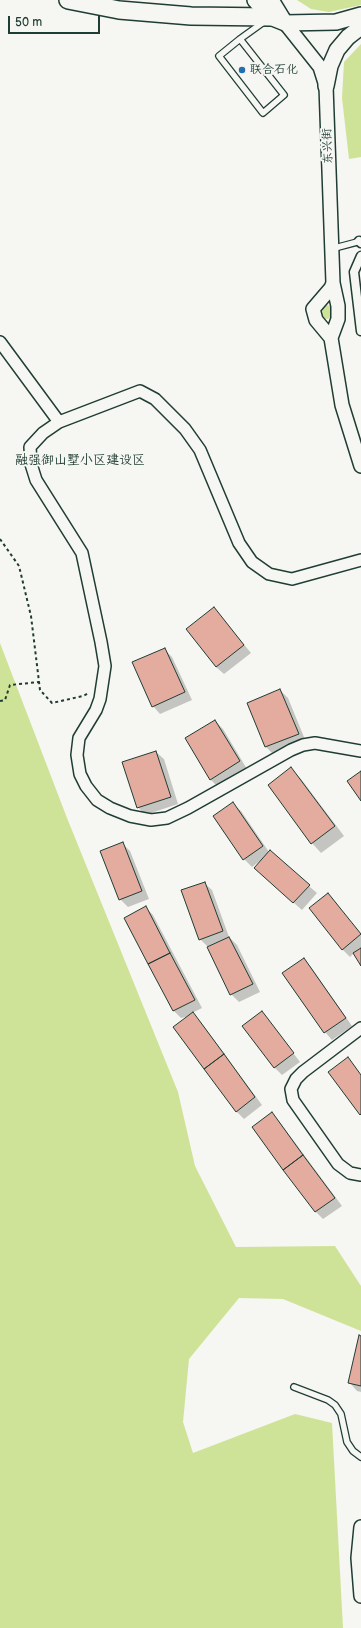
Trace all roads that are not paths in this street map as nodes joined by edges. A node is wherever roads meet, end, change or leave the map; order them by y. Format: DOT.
graph roads {
  1 [pos="68,0"];
  2 [pos="254,0"];
  3 [pos="271,0"];
  4 [pos="361,16"];
  5 [pos="277,20"];
  6 [pos="361,27"];
  7 [pos="240,39"];
  8 [pos="326,86"];
  9 [pos="360,242"];
  10 [pos="331,249"];
  11 [pos="361,256"];
  12 [pos="333,282"];
  13 [pos="361,331"];
  14 [pos="331,338"];
  15 [pos="0,342"];
  16 [pos="59,422"];
  17 [pos="358,443"];
  18 [pos="361,466"];
  19 [pos="361,560"];
  20 [pos="361,751"];
  21 [pos="361,1028"];
  22 [pos="361,1175"];
  23 [pos="294,1387"];
  24 [pos="361,1457"];
  25 [pos="361,1527"];
  26 [pos="361,1596"];
  1 -- 5 [label="main road"];
  2 -- 5 [label="main road, 东兴街"];
  3 -- 5 [label="main road, 东兴街"];
  4 -- 5 [label="main road"];
  5 -- 7 [label="lane"];
  5 -- 8 [label="street, 东兴街"];
  6 -- 8 [label="main road"];
  7 -- 7 [label="lane"];
  8 -- 10 [label="street, 东兴街"];
  9 -- 10 [label="lane"];
  10 -- 12 [label="street, 东兴街"];
  11 -- 13 [label="street"];
  12 -- 14 [label="street, 东兴街"];
  12 -- 14 [label="street"];
  14 -- 17 [label="street"];
  15 -- 16 [label="street"];
  16 -- 19 [label="street"];
  16 -- 20 [label="street"];
  17 -- 18 [label="street"];
  21 -- 22 [label="street"];
  23 -- 24 [label="lane"];
  25 -- 26 [label="street"];
}
